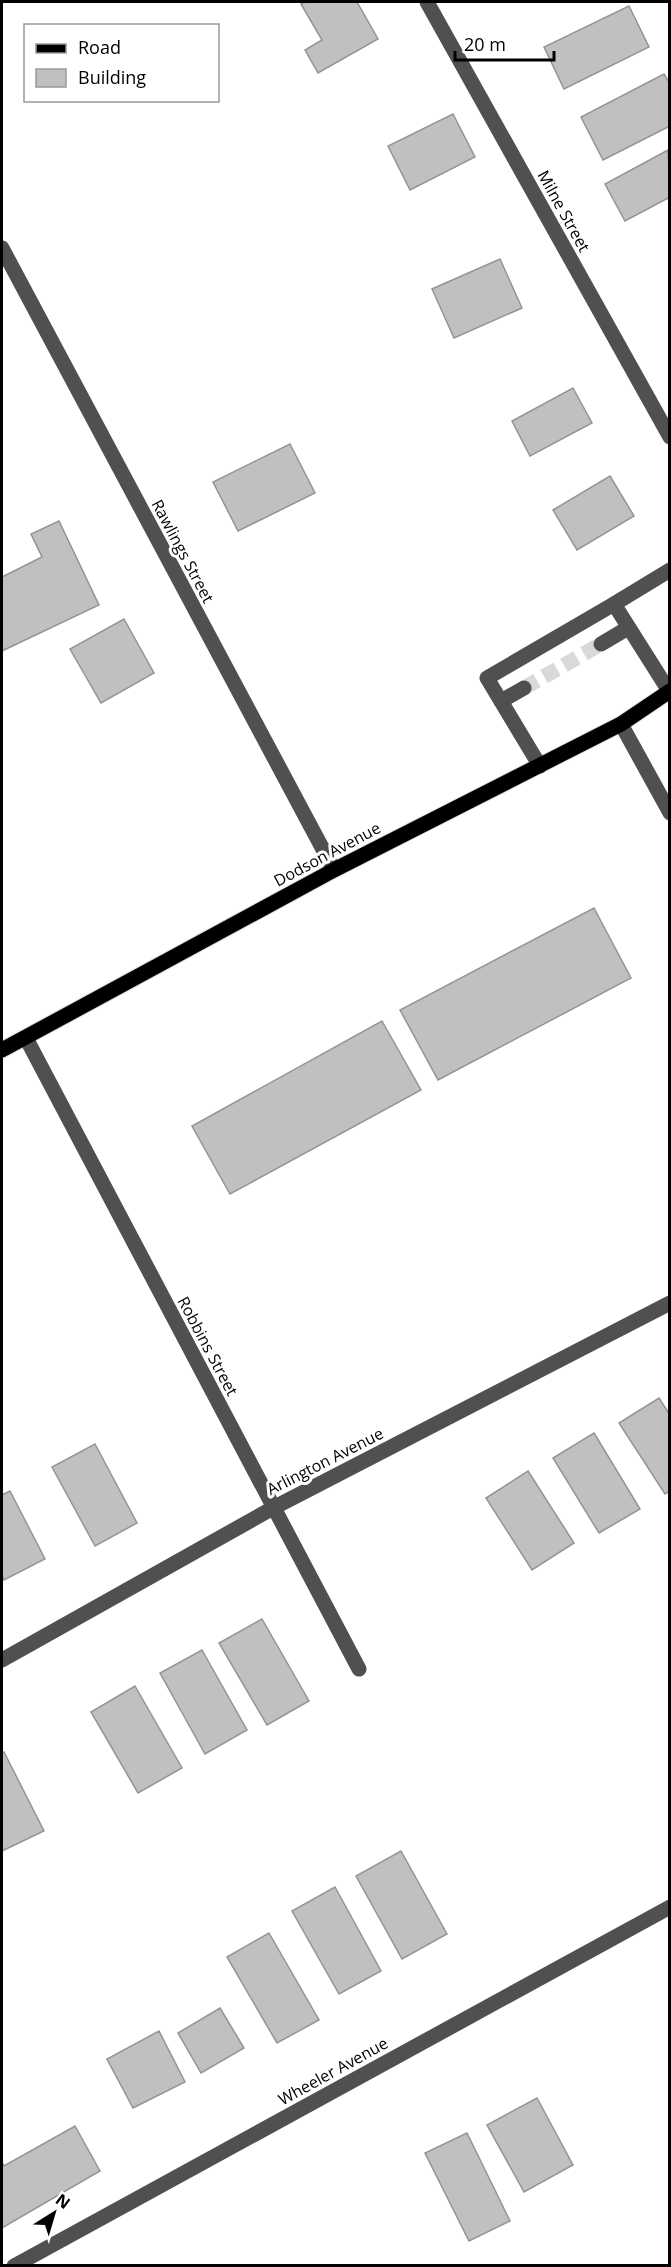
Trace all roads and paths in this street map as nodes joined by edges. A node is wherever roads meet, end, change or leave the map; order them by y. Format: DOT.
graph roads {
  1 [pos="427,2"];
  2 [pos="2,248"];
  3 [pos="669,437"];
  4 [pos="669,570"];
  5 [pos="614,604"];
  6 [pos="628,628"];
  7 [pos="601,644"];
  8 [pos="524,688"];
  9 [pos="669,691"];
  10 [pos="501,701"];
  11 [pos="621,724"];
  12 [pos="540,765"];
  13 [pos="669,813"];
  14 [pos="333,870"];
  15 [pos="26,1038"];
  16 [pos="2,1050"];
  17 [pos="669,1303"];
  18 [pos="273,1508"];
  19 [pos="2,1660"];
  20 [pos="359,1669"];
  21 [pos="669,1907"];
  22 [pos="14,2265"];
  1 -- 3 [label="street, Milne Street"];
  2 -- 14 [label="street, Rawlings Street"];
  4 -- 5 [label="street"];
  5 -- 6 [label="street"];
  5 -- 10 [label="street"];
  6 -- 7 [label="street"];
  6 -- 9 [label="street"];
  8 -- 10 [label="street"];
  9 -- 11 [label="main road, Dodson Avenue"];
  10 -- 12 [label="street"];
  11 -- 12 [label="main road, Dodson Avenue"];
  11 -- 13 [label="street"];
  12 -- 14 [label="main road, Dodson Avenue"];
  14 -- 15 [label="main road, Dodson Avenue"];
  15 -- 16 [label="main road, Dodson Avenue"];
  15 -- 18 [label="street, Robbins Street"];
  17 -- 18 [label="street, Arlington Avenue"];
  18 -- 19 [label="street, Arlington Avenue"];
  18 -- 20 [label="street, Robbins Street"];
  21 -- 22 [label="street, Wheeler Avenue"];
}
